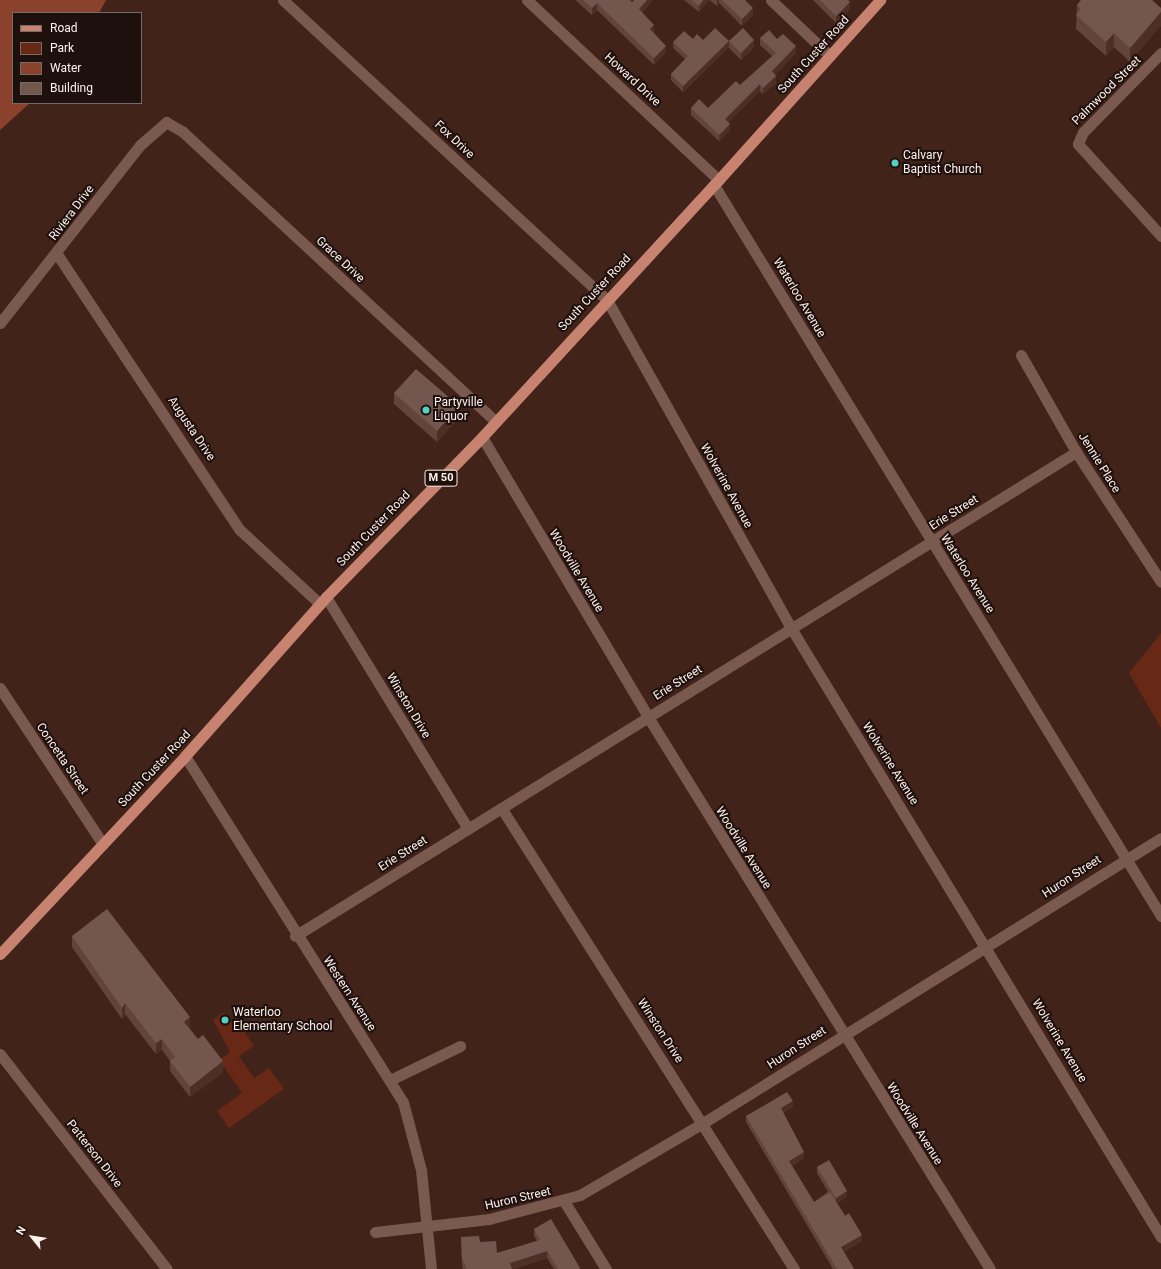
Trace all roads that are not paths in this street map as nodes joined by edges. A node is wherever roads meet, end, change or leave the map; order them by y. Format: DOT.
graph roads {
  1 [pos="283,0"];
  2 [pos="527,0"];
  3 [pos="771,0"];
  4 [pos="880,0"];
  5 [pos="1161,53"];
  6 [pos="830,56"];
  7 [pos="166,122"];
  8 [pos="716,183"];
  9 [pos="1161,236"];
  10 [pos="57,254"];
  11 [pos="607,300"];
  12 [pos="0,323"];
  13 [pos="1021,354"];
  14 [pos="495,421"];
  15 [pos="482,437"];
  16 [pos="1076,452"];
  17 [pos="932,542"];
  18 [pos="1161,582"];
  19 [pos="323,600"];
  20 [pos="791,628"];
  21 [pos="0,688"];
  22 [pos="648,717"];
  23 [pos="185,756"];
  24 [pos="502,809"];
  25 [pos="468,829"];
  26 [pos="1161,838"];
  27 [pos="103,844"];
  28 [pos="1126,857"];
  29 [pos="1161,916"];
  30 [pos="296,936"];
  31 [pos="987,947"];
  32 [pos="0,954"];
  33 [pos="842,1034"];
  34 [pos="460,1046"];
  35 [pos="0,1054"];
  36 [pos="390,1080"];
  37 [pos="704,1123"];
  38 [pos="564,1201"];
  39 [pos="425,1224"];
  40 [pos="375,1232"];
  41 [pos="1161,1237"];
  42 [pos="167,1269"];
  43 [pos="431,1269"];
  44 [pos="606,1269"];
  45 [pos="794,1269"];
  46 [pos="990,1269"];
  1 -- 11 [label="street, Fox Drive"];
  2 -- 8 [label="street, Howard Drive"];
  3 -- 6 [label="street"];
  4 -- 6 [label="main road, South Custer Road / M 50"];
  5 -- 9 [label="street, Palmwood Street"];
  6 -- 8 [label="main road, South Custer Road / M 50"];
  7 -- 10 [label="street, Riviera Drive"];
  7 -- 14 [label="street, Grace Drive"];
  8 -- 11 [label="main road, South Custer Road / M 50"];
  8 -- 17 [label="street, Waterloo Avenue"];
  10 -- 12 [label="street, Riviera Drive"];
  10 -- 19 [label="street, Augusta Drive"];
  11 -- 14 [label="main road, South Custer Road / M 50"];
  11 -- 20 [label="street, Wolverine Avenue"];
  13 -- 16 [label="street, Jennie Place"];
  14 -- 15 [label="main road, South Custer Road / M 50"];
  15 -- 19 [label="main road, South Custer Road / M 50"];
  15 -- 22 [label="street, Woodville Avenue"];
  16 -- 17 [label="street, Erie Street"];
  16 -- 18 [label="street, Jennie Place"];
  17 -- 20 [label="street, Erie Street"];
  17 -- 28 [label="street, Waterloo Avenue"];
  19 -- 23 [label="main road, South Custer Road / M 50"];
  19 -- 25 [label="street, Winston Drive"];
  20 -- 22 [label="street, Erie Street"];
  20 -- 31 [label="street, Wolverine Avenue"];
  21 -- 27 [label="street, Concetta Street"];
  22 -- 24 [label="street, Erie Street"];
  22 -- 33 [label="street, Woodville Avenue"];
  23 -- 27 [label="main road, South Custer Road / M 50"];
  23 -- 30 [label="street, Western Avenue"];
  24 -- 25 [label="street, Erie Street"];
  24 -- 37 [label="street, Winston Drive"];
  25 -- 30 [label="street, Erie Street"];
  26 -- 28 [label="street, Huron Street"];
  27 -- 32 [label="main road, South Custer Road / M 50"];
  28 -- 29 [label="street, Waterloo Avenue"];
  28 -- 31 [label="street, Huron Street"];
  30 -- 36 [label="street, Western Avenue"];
  31 -- 33 [label="street, Huron Street"];
  31 -- 41 [label="street, Wolverine Avenue"];
  33 -- 37 [label="street, Huron Street"];
  33 -- 46 [label="street, Woodville Avenue"];
  34 -- 36 [label="street"];
  35 -- 42 [label="street, Patterson Drive"];
  36 -- 39 [label="street, Western Avenue"];
  37 -- 38 [label="street, Huron Street"];
  37 -- 45 [label="street, Winston Drive"];
  38 -- 39 [label="street, Huron Street"];
  38 -- 44 [label="street"];
  39 -- 40 [label="street, Huron Street"];
  39 -- 43 [label="street, Western Avenue"];
}
